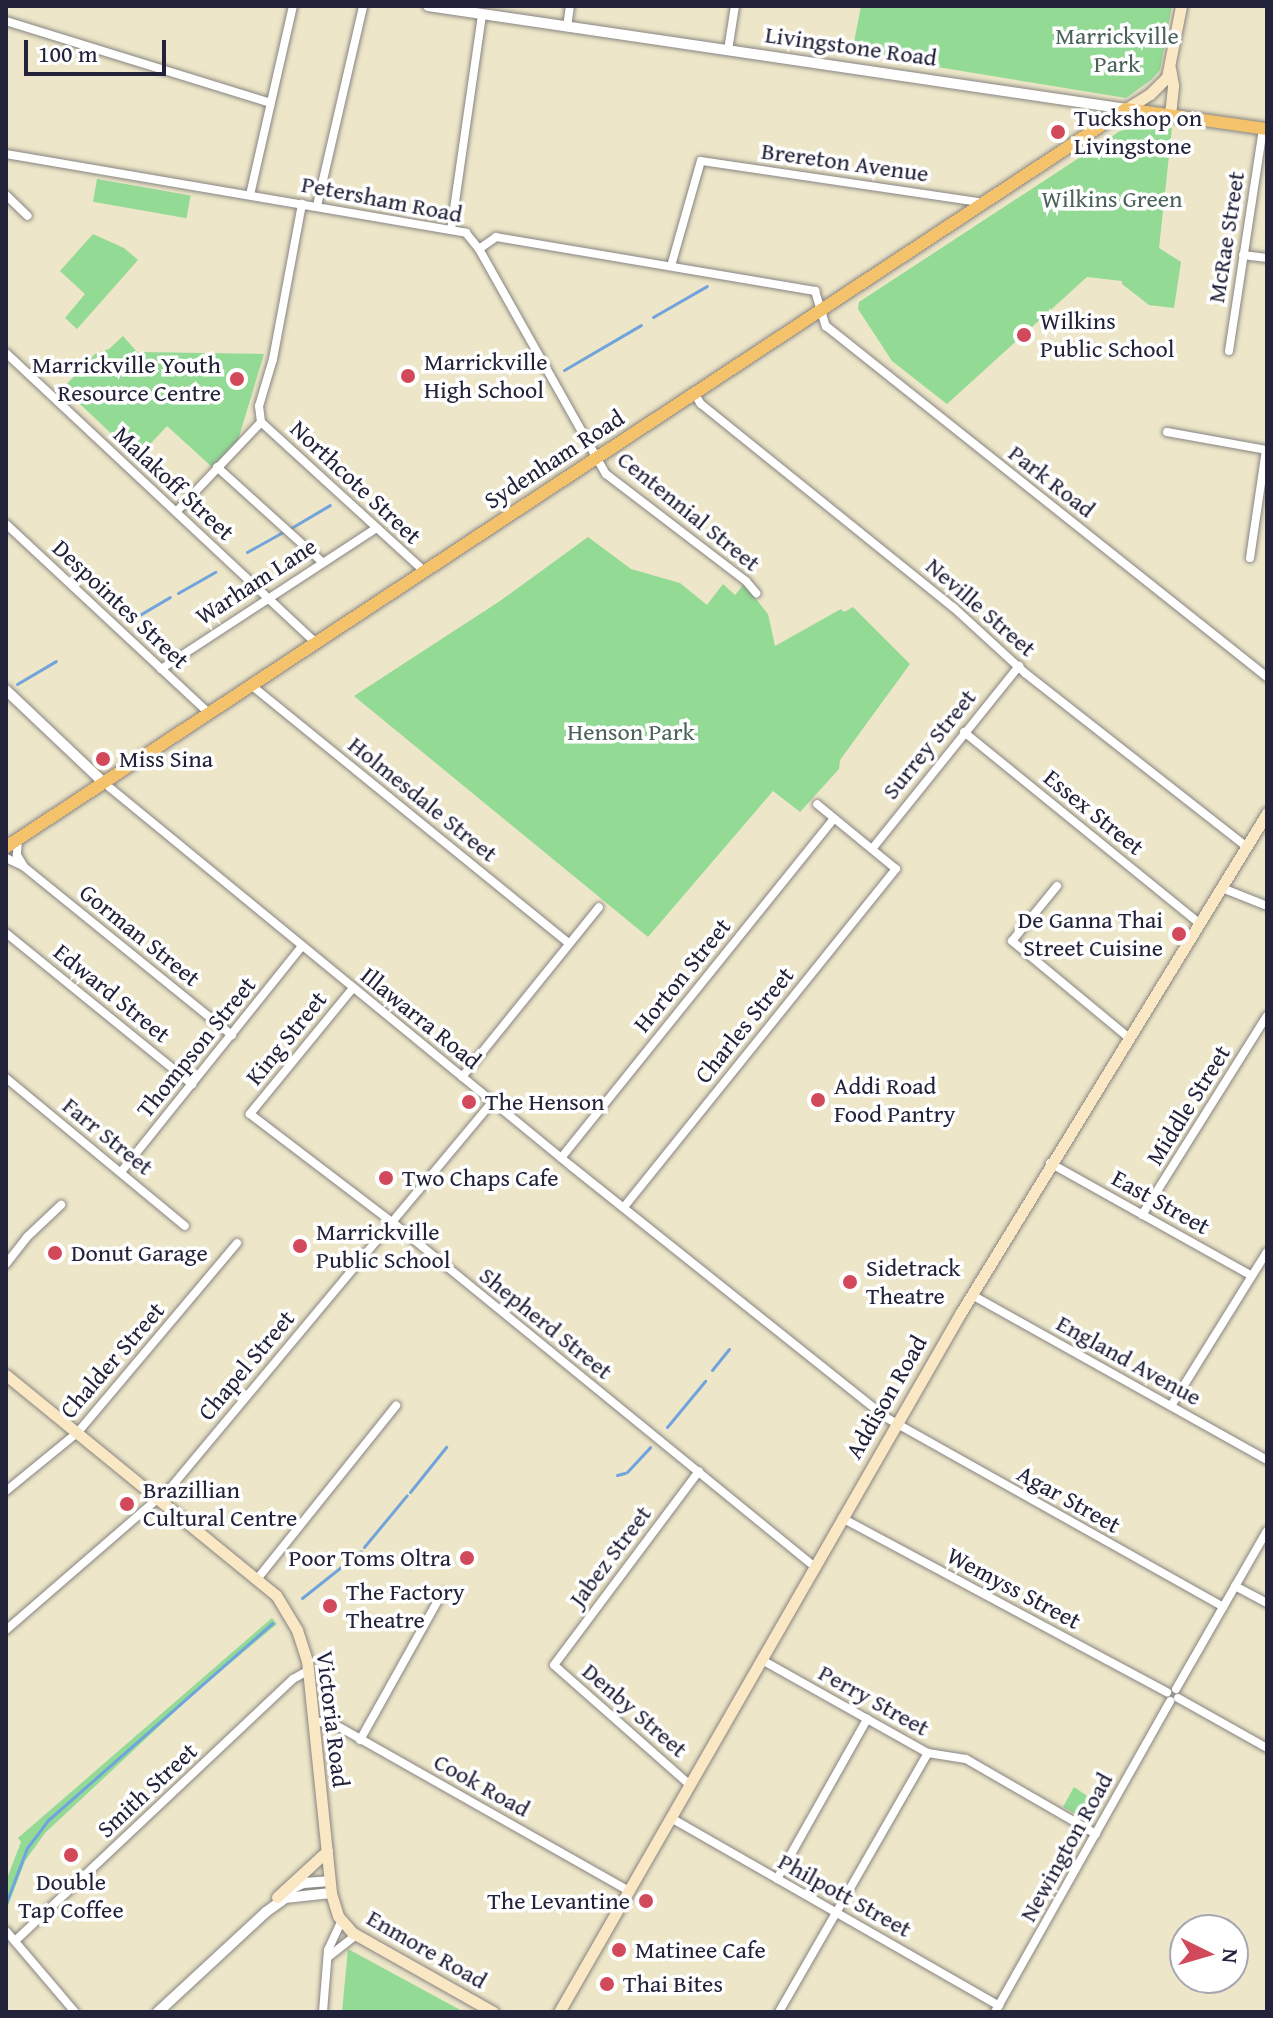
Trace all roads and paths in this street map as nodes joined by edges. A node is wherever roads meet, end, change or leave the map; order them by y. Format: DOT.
graph roads {
  1 [pos="293,6"];
  2 [pos="363,6"];
  3 [pos="428,6"];
  4 [pos="570,6"];
  5 [pos="735,6"];
  6 [pos="1181,6"];
  7 [pos="482,16"];
  8 [pos="6,21"];
  9 [pos="567,27"];
  10 [pos="728,50"];
  11 [pos="1170,67"];
  12 [pos="271,103"];
  13 [pos="1126,109"];
  14 [pos="1170,115"];
  15 [pos="1265,129"];
  16 [pos="6,154"];
  17 [pos="6,195"];
  18 [pos="250,195"];
  19 [pos="984,203"];
  20 [pos="302,204"];
  21 [pos="317,206"];
  22 [pos="28,216"];
  23 [pos="451,230"];
  24 [pos="479,249"];
  25 [pos="1243,255"];
  26 [pos="1267,258"];
  27 [pos="671,266"];
  28 [pos="820,310"];
  29 [pos="1229,351"];
  30 [pos="6,353"];
  31 [pos="694,393"];
  32 [pos="261,422"];
  33 [pos="1167,432"];
  34 [pos="1267,450"];
  35 [pos="597,458"];
  36 [pos="217,467"];
  37 [pos="176,512"];
  38 [pos="6,524"];
  39 [pos="375,529"];
  40 [pos="1250,558"];
  41 [pos="321,561"];
  42 [pos="424,571"];
  43 [pos="756,593"];
  44 [pos="268,598"];
  45 [pos="315,642"];
  46 [pos="1019,666"];
  47 [pos="161,669"];
  48 [pos="1267,677"];
  49 [pos="251,685"];
  50 [pos="6,690"];
  51 [pos="209,713"];
  52 [pos="964,732"];
  53 [pos="103,782"];
  54 [pos="817,804"];
  55 [pos="1267,813"];
  56 [pos="834,819"];
  57 [pos="10,842"];
  58 [pos="1246,846"];
  59 [pos="872,849"];
  60 [pos="6,858"];
  61 [pos="23,866"];
  62 [pos="1057,886"];
  63 [pos="1222,888"];
  64 [pos="1267,906"];
  65 [pos="599,907"];
  66 [pos="1199,923"];
  67 [pos="6,933"];
  68 [pos="569,943"];
  69 [pos="301,947"];
  70 [pos="353,988"];
  71 [pos="1267,1016"];
  72 [pos="232,1035"];
  73 [pos="1128,1037"];
  74 [pos="462,1077"];
  75 [pos="6,1078"];
  76 [pos="192,1084"];
  77 [pos="493,1101"];
  78 [pos="250,1114"];
  79 [pos="561,1158"];
  80 [pos="1050,1163"];
  81 [pos="121,1172"];
  82 [pos="61,1205"];
  83 [pos="624,1207"];
  84 [pos="1142,1215"];
  85 [pos="392,1223"];
  86 [pos="185,1226"];
  87 [pos="237,1243"];
  88 [pos="1267,1252"];
  89 [pos="6,1264"];
  90 [pos="1252,1276"];
  91 [pos="972,1295"];
  92 [pos="6,1375"];
  93 [pos="396,1406"];
  94 [pos="1171,1406"];
  95 [pos="896,1424"];
  96 [pos="78,1432"];
  97 [pos="1267,1460"];
  98 [pos="699,1471"];
  99 [pos="6,1491"];
  100 [pos="159,1499"];
  101 [pos="842,1518"];
  102 [pos="1267,1531"];
  103 [pos="815,1567"];
  104 [pos="258,1578"];
  105 [pos="1235,1586"];
  106 [pos="442,1593"];
  107 [pos="1267,1603"];
  108 [pos="1223,1607"];
  109 [pos="8,1623"];
  110 [pos="762,1660"];
  111 [pos="554,1665"];
  112 [pos="309,1670"];
  113 [pos="1173,1695"];
  114 [pos="867,1719"];
  115 [pos="313,1721"];
  116 [pos="360,1740"];
  117 [pos="1267,1748"];
  118 [pos="928,1753"];
  119 [pos="690,1785"];
  120 [pos="671,1818"];
  121 [pos="1096,1834"];
  122 [pos="327,1851"];
  123 [pos="777,1879"];
  124 [pos="330,1887"];
  125 [pos="629,1891"];
  126 [pos="277,1897"];
  127 [pos="266,1912"];
  128 [pos="837,1913"];
  129 [pos="341,1922"];
  130 [pos="6,1931"];
  131 [pos="356,1935"];
  132 [pos="15,1941"];
  133 [pos="327,1958"];
  134 [pos="997,2009"];
  135 [pos="75,2012"];
  136 [pos="158,2012"];
  137 [pos="323,2012"];
  138 [pos="493,2012"];
  139 [pos="559,2012"];
  140 [pos="779,2012"];
  1 -- 12 [label="street"];
  2 -- 21 [label="street"];
  3 -- 7 [label="street, Livingstone Road"];
  4 -- 9 [label="street"];
  5 -- 10 [label="street"];
  6 -- 11 [label="main road"];
  7 -- 9 [label="street, Livingstone Road"];
  7 -- 23 [label="street"];
  8 -- 12 [label="street"];
  9 -- 10 [label="street, Livingstone Road"];
  10 -- 13 [label="street, Livingstone Road"];
  11 -- 13 [label="main road"];
  11 -- 14 [label="main road"];
  12 -- 18 [label="street"];
  13 -- 14 [label="main road, Livingstone Road"];
  13 -- 19 [label="main road, Sydenham Road"];
  14 -- 15 [label="main road, Livingstone Road"];
  15 -- 25 [label="street, McRae Street"];
  16 -- 18 [label="street, Petersham Road"];
  17 -- 22 [label="street"];
  18 -- 20 [label="street, Petersham Road"];
  19 -- 27 [label="street, Brereton Avenue"];
  19 -- 28 [label="main road, Sydenham Road"];
  20 -- 21 [label="street, Petersham Road"];
  20 -- 32 [label="street"];
  21 -- 23 [label="street, Petersham Road"];
  23 -- 24 [label="street, Petersham Road"];
  24 -- 27 [label="street, Petersham Road"];
  24 -- 35 [label="street, Centennial Street"];
  25 -- 26 [label="street"];
  25 -- 29 [label="street, McRae Street"];
  27 -- 28 [label="street, Petersham Road"];
  28 -- 31 [label="main road, Sydenham Road"];
  28 -- 48 [label="street, Park Road"];
  30 -- 37 [label="street, Malakoff Street"];
  31 -- 35 [label="main road, Sydenham Road"];
  31 -- 46 [label="street, Neville Street"];
  32 -- 36 [label="street"];
  32 -- 39 [label="street, Northcote Street"];
  33 -- 34 [label="street"];
  34 -- 40 [label="street"];
  35 -- 42 [label="main road, Sydenham Road"];
  35 -- 43 [label="street, Centennial Street"];
  36 -- 37 [label="street"];
  36 -- 41 [label="street"];
  37 -- 44 [label="street, Malakoff Street"];
  38 -- 47 [label="street, Despointes Street"];
  39 -- 41 [label="street, Warham Lane"];
  39 -- 42 [label="street, Northcote Street"];
  41 -- 44 [label="street, Warham Lane"];
  42 -- 45 [label="main road, Sydenham Road"];
  44 -- 45 [label="street, Malakoff Street"];
  44 -- 47 [label="street, Warham Lane"];
  45 -- 49 [label="main road, Sydenham Road"];
  46 -- 52 [label="street, Surrey Street"];
  46 -- 58 [label="street, Neville Street"];
  47 -- 51 [label="street, Despointes Street"];
  49 -- 51 [label="main road, Sydenham Road"];
  49 -- 68 [label="street, Holmesdale Street"];
  50 -- 53 [label="street, Illawarra Road"];
  51 -- 53 [label="main road, Sydenham Road"];
  52 -- 59 [label="street, Surrey Street"];
  52 -- 66 [label="street, Essex Street"];
  53 -- 57 [label="main road, Sydenham Road"];
  53 -- 69 [label="street, Illawarra Road"];
  54 -- 56 [label="street"];
  55 -- 58 [label="main road, Addison Road"];
  56 -- 59 [label="street"];
  56 -- 79 [label="street, Horton Street"];
  57 -- 61 [label="street"];
  58 -- 63 [label="main road, Addison Road"];
  59 -- 83 [label="street, Charles Street"];
  60 -- 61 [label="street, Gorman Street"];
  61 -- 72 [label="street, Gorman Street"];
  62 -- 73 [label="street"];
  63 -- 64 [label="street"];
  63 -- 66 [label="main road, Addison Road"];
  65 -- 68 [label="street"];
  66 -- 73 [label="main road, Addison Road"];
  67 -- 76 [label="street, Edward Street"];
  68 -- 74 [label="street"];
  69 -- 70 [label="street, Illawarra Road"];
  69 -- 72 [label="street, Thompson Street"];
  70 -- 74 [label="street, Illawarra Road"];
  70 -- 78 [label="street, King Street"];
  71 -- 84 [label="street, Middle Street"];
  72 -- 76 [label="street, Thompson Street"];
  73 -- 80 [label="main road, Addison Road"];
  74 -- 77 [label="street, Illawarra Road"];
  75 -- 81 [label="street, Farr Street"];
  76 -- 81 [label="street, Thompson Street"];
  77 -- 79 [label="street, Illawarra Road"];
  77 -- 85 [label="street, Chapel Street"];
  78 -- 85 [label="street, Shepherd Street"];
  79 -- 83 [label="street, Illawarra Road"];
  80 -- 84 [label="street, East Street"];
  80 -- 91 [label="main road, Addison Road"];
  81 -- 86 [label="street, Farr Street"];
  82 -- 89 [label="street"];
  83 -- 95 [label="street, Illawarra Road"];
  84 -- 90 [label="street, East Street"];
  85 -- 98 [label="street, Shepherd Street"];
  85 -- 100 [label="street, Chapel Street"];
  87 -- 96 [label="street, Chalder Street"];
  88 -- 90 [label="street"];
  90 -- 94 [label="street"];
  91 -- 94 [label="street, England Avenue"];
  91 -- 95 [label="main road, Addison Road"];
  92 -- 96 [label="main road, Victoria Road"];
  93 -- 104 [label="street"];
  94 -- 97 [label="street, England Avenue"];
  95 -- 101 [label="main road, Addison Road"];
  95 -- 108 [label="street, Agar Street"];
  96 -- 99 [label="street, Chalder Street"];
  96 -- 100 [label="main road, Victoria Road"];
  98 -- 103 [label="street, Shepherd Street"];
  98 -- 111 [label="street, Jabez Street"];
  100 -- 104 [label="main road, Victoria Road"];
  100 -- 109 [label="street, Chapel Street"];
  101 -- 103 [label="main road, Addison Road"];
  101 -- 113 [label="street, Wemyss Street"];
  102 -- 105 [label="street, Newington Road"];
  103 -- 110 [label="main road, Addison Road"];
  104 -- 112 [label="main road, Victoria Road"];
  105 -- 107 [label="street"];
  105 -- 108 [label="street, Newington Road"];
  106 -- 116 [label="street"];
  108 -- 113 [label="street, Newington Road"];
  110 -- 114 [label="street, Perry Street"];
  110 -- 119 [label="main road, Addison Road"];
  111 -- 119 [label="street, Denby Street"];
  112 -- 115 [label="main road, Victoria Road"];
  112 -- 132 [label="street, Smith Street"];
  113 -- 117 [label="street, Wemyss Street"];
  113 -- 121 [label="street, Newington Road"];
  114 -- 118 [label="street, Perry Street"];
  114 -- 123 [label="street"];
  115 -- 116 [label="street, Cook Road"];
  115 -- 122 [label="main road, Victoria Road"];
  116 -- 125 [label="street, Cook Road"];
  118 -- 121 [label="street, Perry Street"];
  118 -- 128 [label="street"];
  119 -- 120 [label="main road, Addison Road"];
  120 -- 123 [label="street, Philpott Street"];
  120 -- 125 [label="main road, Addison Road"];
  121 -- 134 [label="street, Newington Road"];
  122 -- 124 [label="main road, Victoria Road"];
  122 -- 126 [label="main road"];
  123 -- 128 [label="street, Philpott Street"];
  124 -- 126 [label="street"];
  124 -- 127 [label="street"];
  124 -- 129 [label="main road, Victoria Road"];
  125 -- 139 [label="main road, Addison Road"];
  126 -- 127 [label="street"];
  127 -- 136 [label="street"];
  128 -- 134 [label="street, Philpott Street"];
  128 -- 140 [label="street"];
  129 -- 131 [label="main road, Enmore Road"];
  129 -- 133 [label="street"];
  130 -- 132 [label="street"];
  131 -- 133 [label="street"];
  131 -- 138 [label="main road, Enmore Road"];
  132 -- 135 [label="street"];
  133 -- 137 [label="street"];
}
